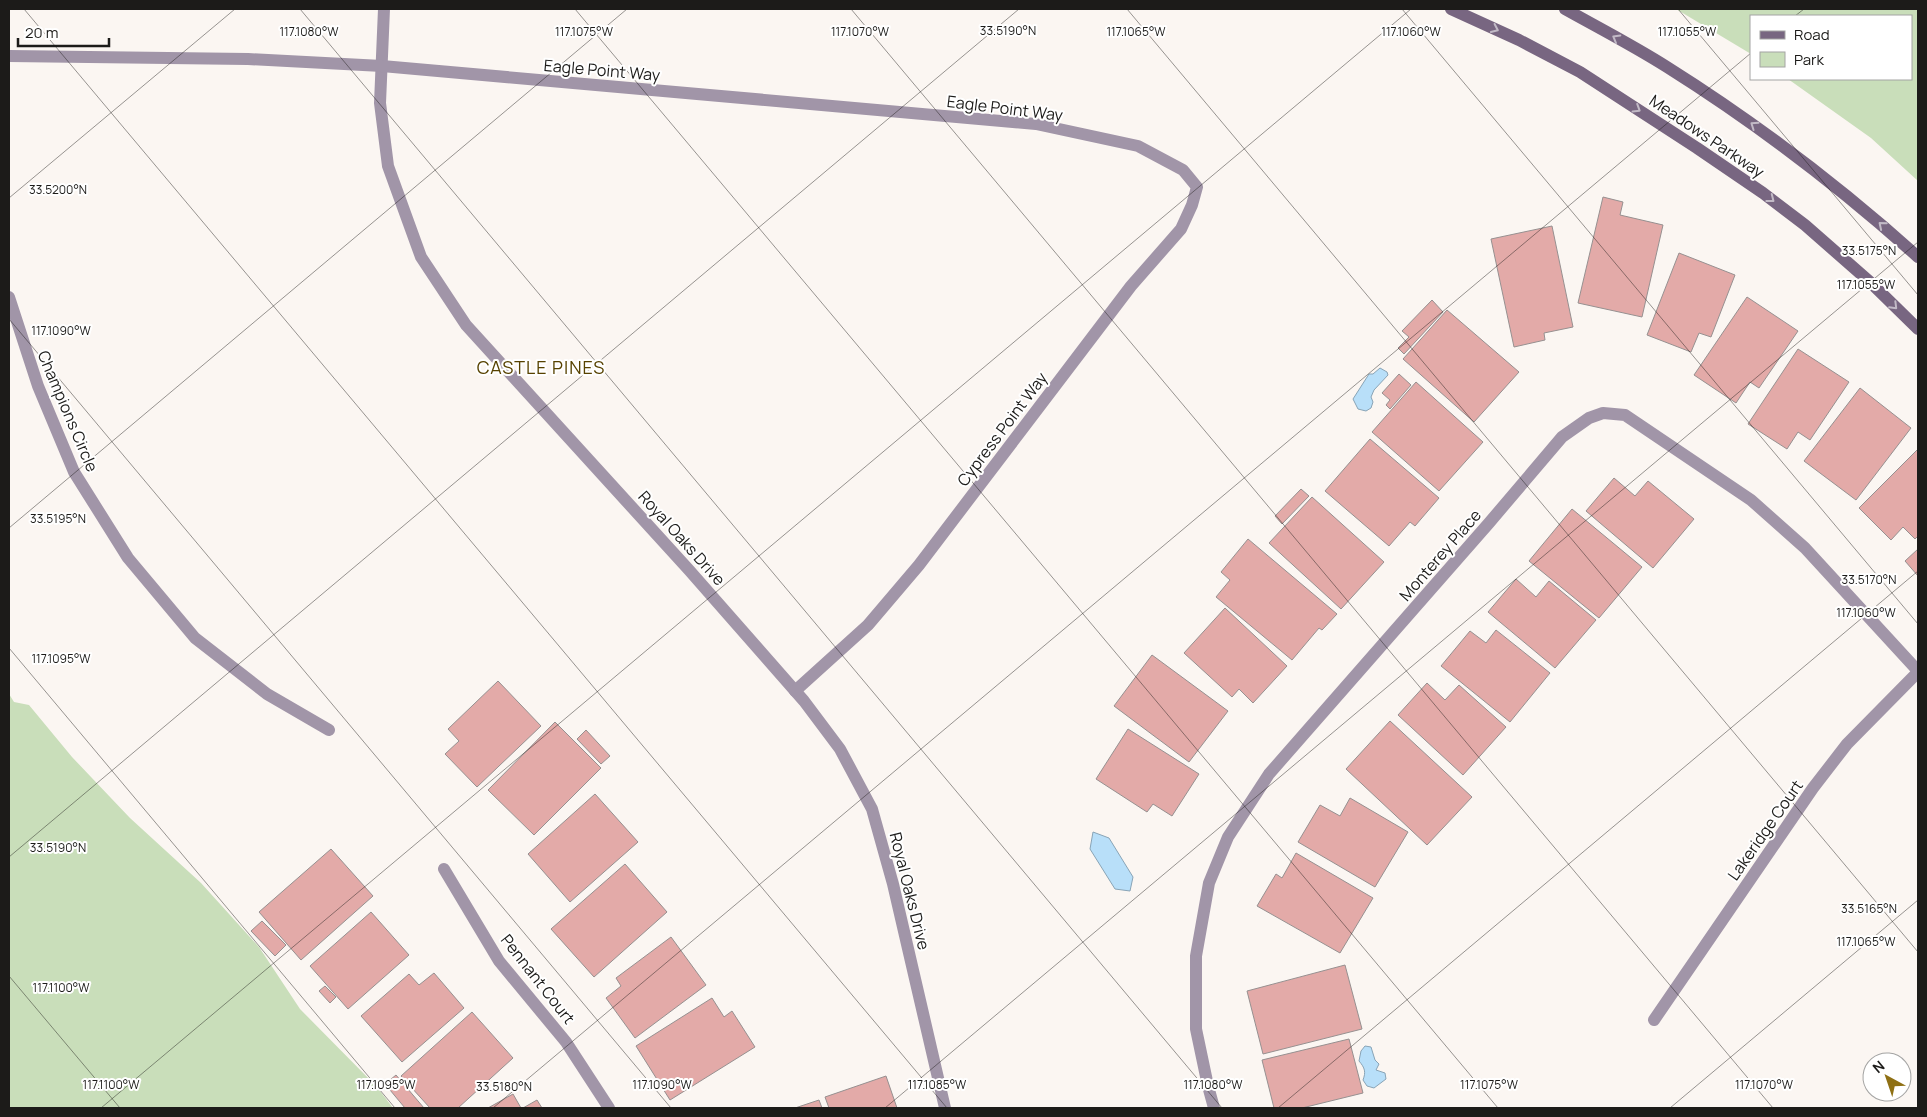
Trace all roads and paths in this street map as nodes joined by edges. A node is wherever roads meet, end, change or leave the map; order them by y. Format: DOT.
graph roads {
  1 [pos="384,9"];
  2 [pos="1451,9"];
  3 [pos="1565,9"];
  4 [pos="9,56"];
  5 [pos="382,66"];
  6 [pos="1183,170"];
  7 [pos="1918,257"];
  8 [pos="9,297"];
  9 [pos="1918,329"];
  10 [pos="1918,672"];
  11 [pos="795,691"];
  12 [pos="329,730"];
  13 [pos="444,869"];
  14 [pos="1654,1020"];
  15 [pos="609,1108"];
  16 [pos="945,1108"];
  17 [pos="1214,1108"];
  1 -- 5 [label="street, Royal Oaks Drive"];
  2 -- 9 [label="main road, Meadows Parkway, one-way"];
  7 -- 3 [label="main road, one-way"];
  4 -- 5 [label="street, Eagle Point Way"];
  5 -- 6 [label="street, Eagle Point Way"];
  5 -- 11 [label="street, Royal Oaks Drive"];
  6 -- 11 [label="street, Cypress Point Way"];
  8 -- 12 [label="street, Champions Circle"];
  10 -- 14 [label="street, Lakeridge Court"];
  10 -- 17 [label="street, Monterey Place"];
  11 -- 16 [label="street, Royal Oaks Drive"];
  13 -- 15 [label="street, Pennant Court"];
}
